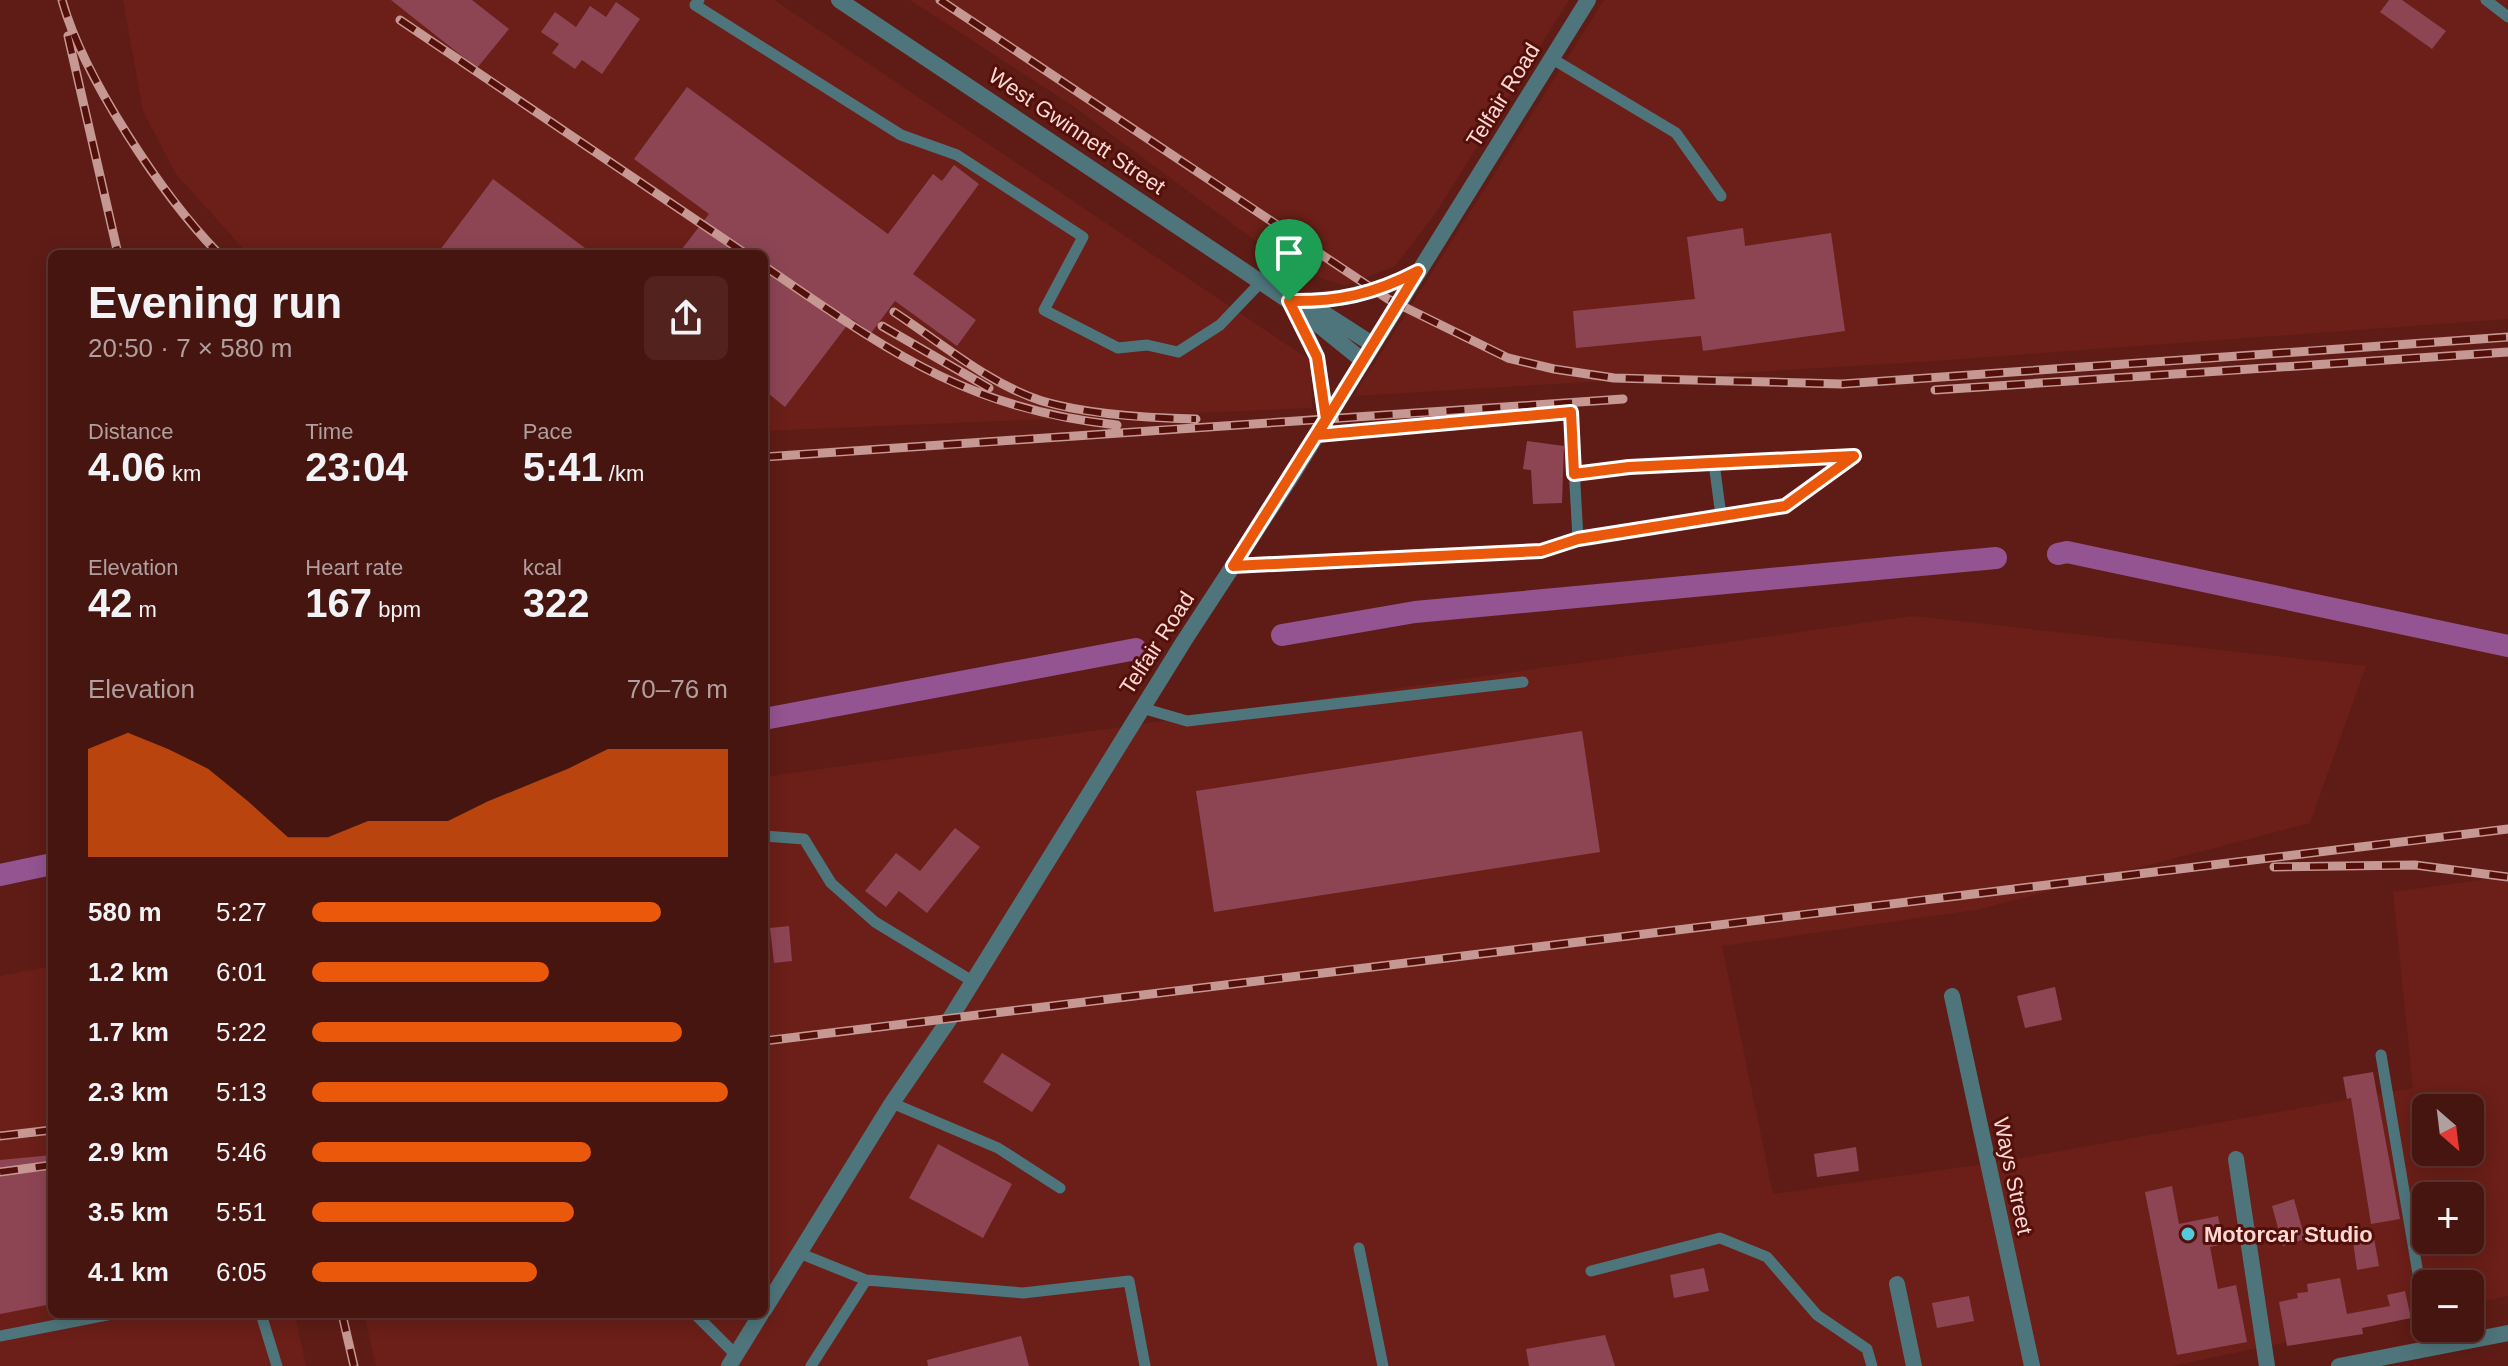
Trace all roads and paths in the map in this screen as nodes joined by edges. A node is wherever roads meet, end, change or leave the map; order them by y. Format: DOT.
graph roads {
  1 [pos="699,0"];
  2 [pos="839,0"];
  3 [pos="1588,0"];
  4 [pos="2486,0"];
  5 [pos="2508,17"];
  6 [pos="1551,58"];
  7 [pos="1721,196"];
  8 [pos="1418,271"];
  9 [pos="1261,282"];
  10 [pos="1289,301"];
  11 [pos="1372,344"];
  12 [pos="1362,360"];
  13 [pos="1326,419"];
  14 [pos="1317,435"];
  15 [pos="1714,463"];
  16 [pos="1574,474"];
  17 [pos="1721,516"];
  18 [pos="1578,539"];
  19 [pos="1233,566"];
  20 [pos="1523,682"];
  21 [pos="1142,708"];
  22 [pos="768,836"];
  23 [pos="972,981"];
  24 [pos="1952,996"];
  25 [pos="2381,1055"];
  26 [pos="892,1103"];
  27 [pos="2236,1159"];
  28 [pos="1060,1188"];
  29 [pos="1359,1248"];
  30 [pos="799,1253"];
  31 [pos="2417,1270"];
  32 [pos="1591,1271"];
  33 [pos="866,1280"];
  34 [pos="1897,1284"];
  35 [pos="768,1304"];
  36 [pos="92,1318"];
  37 [pos="262,1318"];
  38 [pos="698,1318"];
  39 [pos="759,1318"];
  40 [pos="2508,1333"];
  41 [pos="0,1336"];
  42 [pos="2430,1342"];
  43 [pos="2431,1348"];
  44 [pos="732,1360"];
  45 [pos="277,1366"];
  46 [pos="811,1366"];
  47 [pos="1145,1366"];
  48 [pos="1383,1366"];
  49 [pos="1872,1366"];
  50 [pos="1914,1366"];
  51 [pos="2032,1366"];
  52 [pos="2267,1366"];
  53 [pos="2339,1366"];
  1 -- 9 [label="lane"];
  2 -- 9 [label="street, West Gwinnett Street"];
  3 -- 6 [label="street, Telfair Road"];
  4 -- 5 [label="lane"];
  6 -- 7 [label="lane"];
  6 -- 8 [label="street, Telfair Road"];
  8 -- 10 [label="street"];
  8 -- 11 [label="street, Telfair Road"];
  9 -- 10 [label="street, West Gwinnett Street"];
  10 -- 11 [label="street, West Gwinnett Street"];
  10 -- 12 [label="street, West Gwinnett Street"];
  10 -- 13 [label="street"];
  11 -- 12 [label="street, Telfair Road"];
  12 -- 13 [label="street, Telfair Road"];
  13 -- 14 [label="street, Telfair Road"];
  14 -- 16 [label="lane"];
  14 -- 19 [label="street, Telfair Road"];
  15 -- 16 [label="lane"];
  15 -- 17 [label="lane"];
  15 -- 17 [label="lane"];
  16 -- 18 [label="lane"];
  17 -- 18 [label="lane"];
  18 -- 19 [label="lane"];
  19 -- 21 [label="street, Telfair Road"];
  20 -- 21 [label="lane"];
  21 -- 23 [label="street, Telfair Road"];
  22 -- 23 [label="lane"];
  23 -- 26 [label="street, Telfair Road"];
  24 -- 51 [label="street, Ways Street"];
  25 -- 31 [label="lane"];
  26 -- 28 [label="lane"];
  26 -- 30 [label="street, Telfair Road"];
  27 -- 52 [label="street"];
  29 -- 48 [label="lane"];
  30 -- 33 [label="lane"];
  30 -- 35 [label="street, Telfair Road"];
  32 -- 49 [label="lane"];
  33 -- 46 [label="lane"];
  33 -- 47 [label="lane"];
  34 -- 50 [label="street"];
  36 -- 41 [label="lane"];
  37 -- 45 [label="lane"];
  38 -- 44 [label="lane"];
  39 -- 44 [label="street, Telfair Road"];
  40 -- 43 [label="street"];
  42 -- 43 [label="lane"];
  43 -- 53 [label="street"];
}
